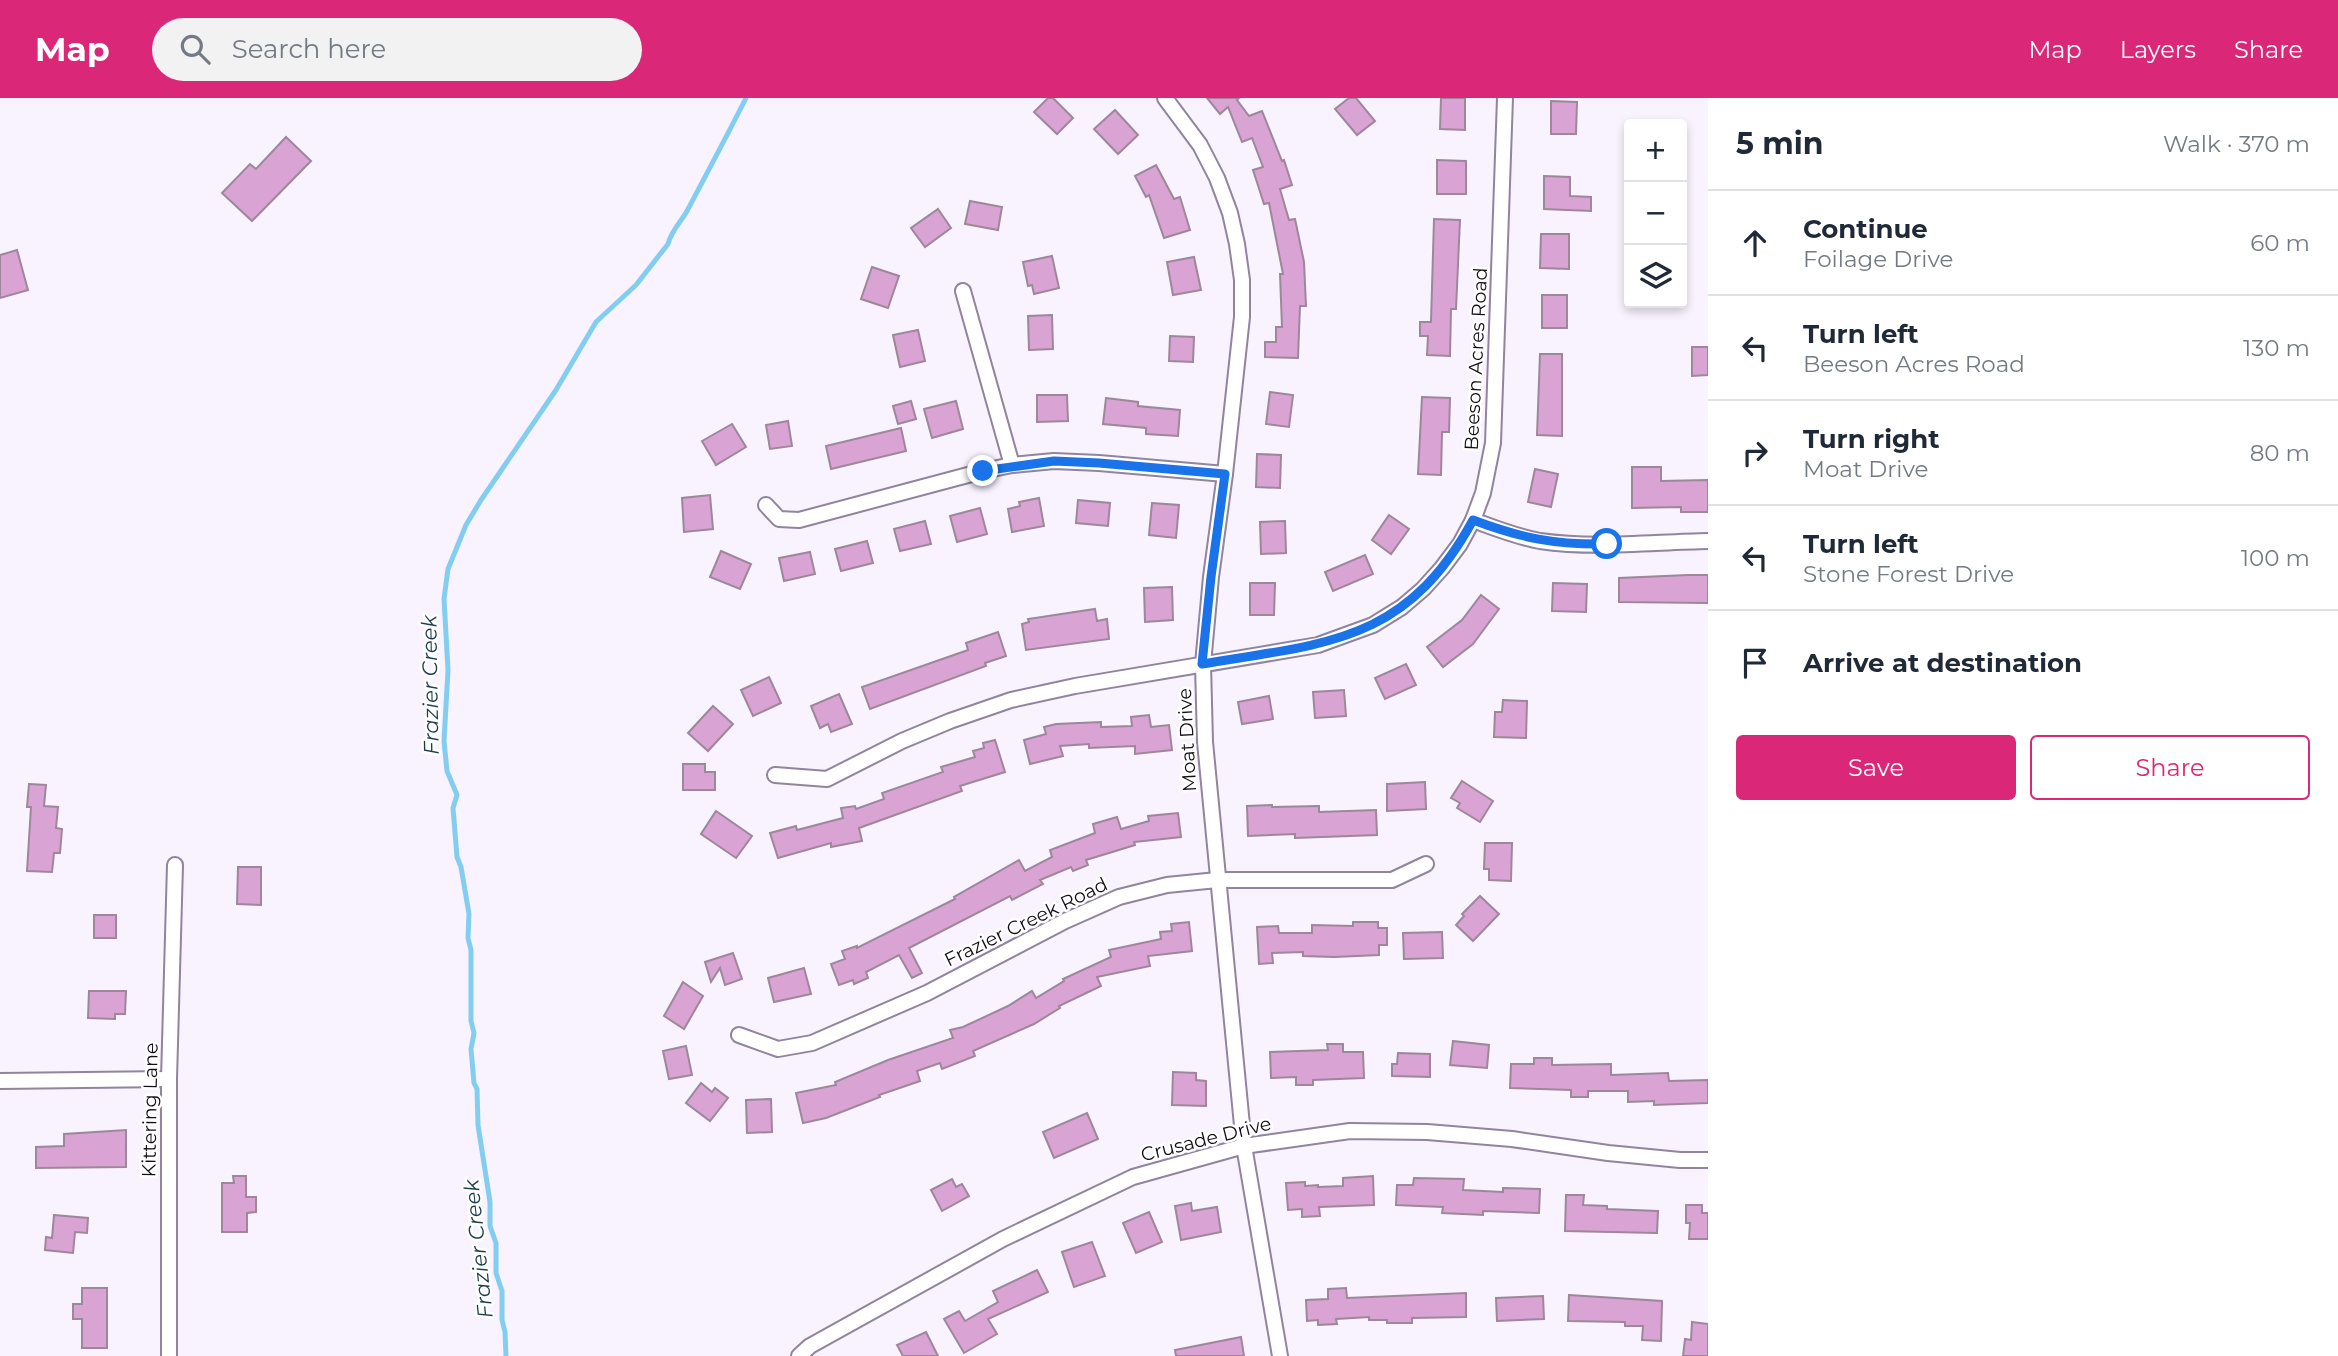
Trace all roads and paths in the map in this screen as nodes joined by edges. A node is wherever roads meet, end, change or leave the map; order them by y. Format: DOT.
graph roads {
  1 [pos="1165,98"];
  2 [pos="1505,98"];
  3 [pos="963,291"];
  4 [pos="1012,465"];
  5 [pos="1225,474"];
  6 [pos="766,505"];
  7 [pos="1473,520"];
  8 [pos="1708,541"];
  9 [pos="1202,664"];
  10 [pos="775,775"];
  11 [pos="1426,864"];
  12 [pos="175,865"];
  13 [pos="1217,880"];
  14 [pos="738,1035"];
  15 [pos="169,1079"];
  16 [pos="0,1081"];
  17 [pos="1244,1146"];
  18 [pos="1708,1160"];
  19 [pos="169,1356"];
  20 [pos="799,1356"];
  21 [pos="1280,1356"];
  1 -- 5 [label="street, Moat Drive"];
  2 -- 7 [label="street, Beeson Acres Road"];
  3 -- 4 [label="street"];
  4 -- 5 [label="street"];
  4 -- 6 [label="street"];
  5 -- 9 [label="street, Moat Drive"];
  7 -- 8 [label="street"];
  7 -- 9 [label="street, Beeson Acres Road"];
  9 -- 10 [label="street, Beeson Acres Road"];
  9 -- 13 [label="street, Moat Drive"];
  11 -- 13 [label="street, Frazier Creek Road"];
  12 -- 15 [label="street, Kittering Lane"];
  13 -- 14 [label="street, Frazier Creek Road"];
  13 -- 17 [label="street, Moat Drive"];
  15 -- 16 [label="street"];
  15 -- 19 [label="street, Kittering Lane"];
  17 -- 18 [label="street, Crusade Drive"];
  17 -- 20 [label="street, Crusade Drive"];
  17 -- 21 [label="street, Moat Drive"];
}
